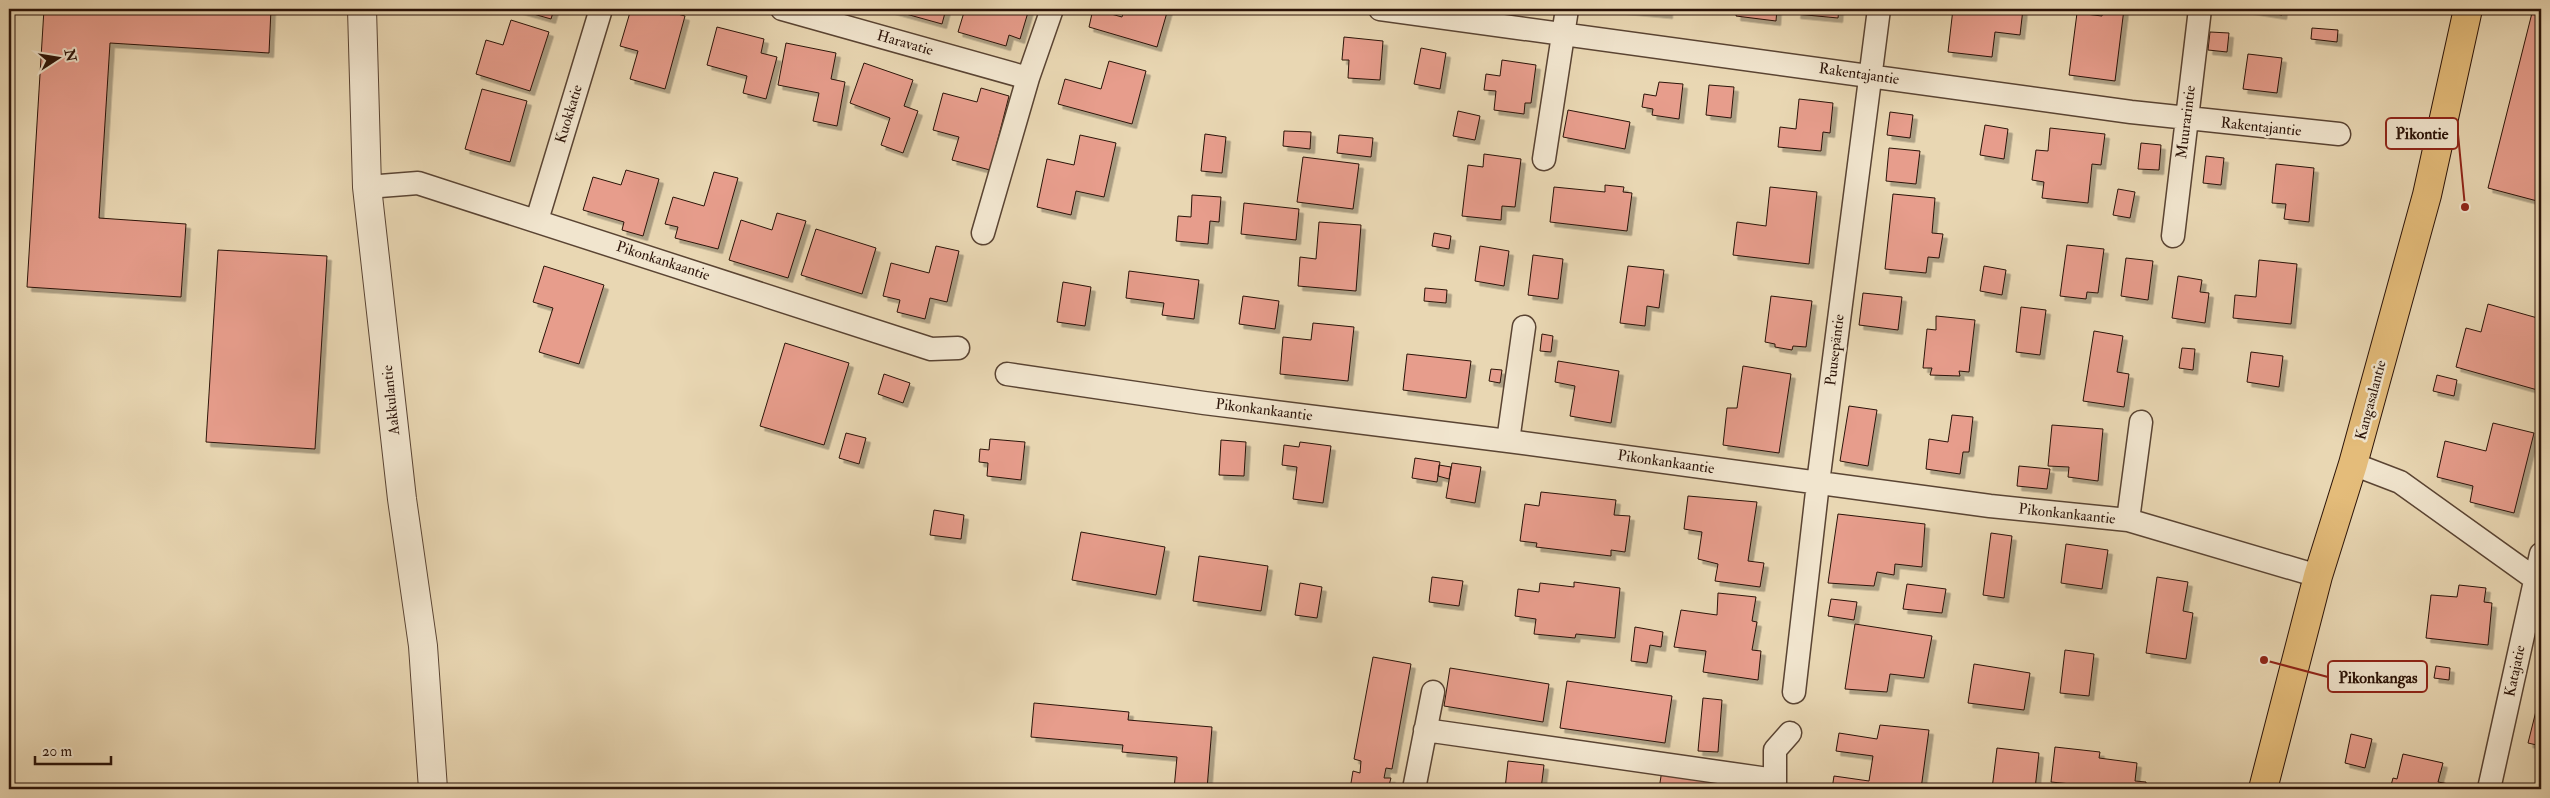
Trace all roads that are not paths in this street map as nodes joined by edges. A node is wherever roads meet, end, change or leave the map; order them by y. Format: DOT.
graph roads {
  1 [pos="362,9"];
  2 [pos="601,9"];
  3 [pos="782,9"];
  4 [pos="1052,9"];
  5 [pos="1380,9"];
  6 [pos="1567,9"];
  7 [pos="1879,9"];
  8 [pos="2200,9"];
  9 [pos="2468,9"];
  10 [pos="1564,33"];
  11 [pos="1871,76"];
  12 [pos="1028,78"];
  13 [pos="2186,119"];
  14 [pos="2339,134"];
  15 [pos="1544,159"];
  16 [pos="367,187"];
  17 [pos="537,220"];
  18 [pos="983,233"];
  19 [pos="2173,236"];
  20 [pos="1524,327"];
  21 [pos="958,348"];
  22 [pos="1007,374"];
  23 [pos="2141,422"];
  24 [pos="1508,441"];
  25 [pos="2353,464"];
  26 [pos="1818,483"];
  27 [pos="2128,520"];
  28 [pos="2541,554"];
  29 [pos="2318,576"];
  30 [pos="2538,581"];
  31 [pos="1433,692"];
  32 [pos="1794,692"];
  33 [pos="1425,730"];
  34 [pos="1790,733"];
  35 [pos="1775,784"];
  36 [pos="433,789"];
  37 [pos="1414,789"];
  38 [pos="2263,789"];
  39 [pos="2489,789"];
  1 -- 16 [label="street, Aakkulantie"];
  2 -- 17 [label="street, Kuokkatie"];
  3 -- 12 [label="street, Haravatie"];
  4 -- 12 [label="street"];
  5 -- 10 [label="street, Rakentajantie"];
  6 -- 10 [label="street"];
  7 -- 11 [label="street, Puusepäntie"];
  8 -- 13 [label="street, Muurarintie"];
  9 -- 25 [label="main road, Kangasalantie"];
  10 -- 11 [label="street, Rakentajantie"];
  10 -- 15 [label="street"];
  11 -- 13 [label="street, Rakentajantie"];
  11 -- 26 [label="street, Puusepäntie"];
  12 -- 18 [label="street"];
  13 -- 14 [label="street, Rakentajantie"];
  13 -- 19 [label="street, Muurarintie"];
  16 -- 17 [label="street, Pikonkankaantie"];
  16 -- 36 [label="street, Aakkulantie"];
  17 -- 21 [label="street, Pikonkankaantie"];
  20 -- 24 [label="street"];
  22 -- 24 [label="street, Pikonkankaantie"];
  23 -- 27 [label="street"];
  24 -- 26 [label="street, Pikonkankaantie"];
  25 -- 29 [label="main road, Kangasalantie"];
  25 -- 30 [label="street"];
  26 -- 27 [label="street, Pikonkankaantie"];
  26 -- 32 [label="street, Puusepäntie"];
  27 -- 29 [label="street, Pikonkankaantie"];
  28 -- 30 [label="street, Katajatie"];
  29 -- 38 [label="main road, Kangasalantie"];
  30 -- 39 [label="street, Katajatie"];
  31 -- 33 [label="street"];
  33 -- 35 [label="street"];
  33 -- 37 [label="street"];
  34 -- 35 [label="street"];
}
